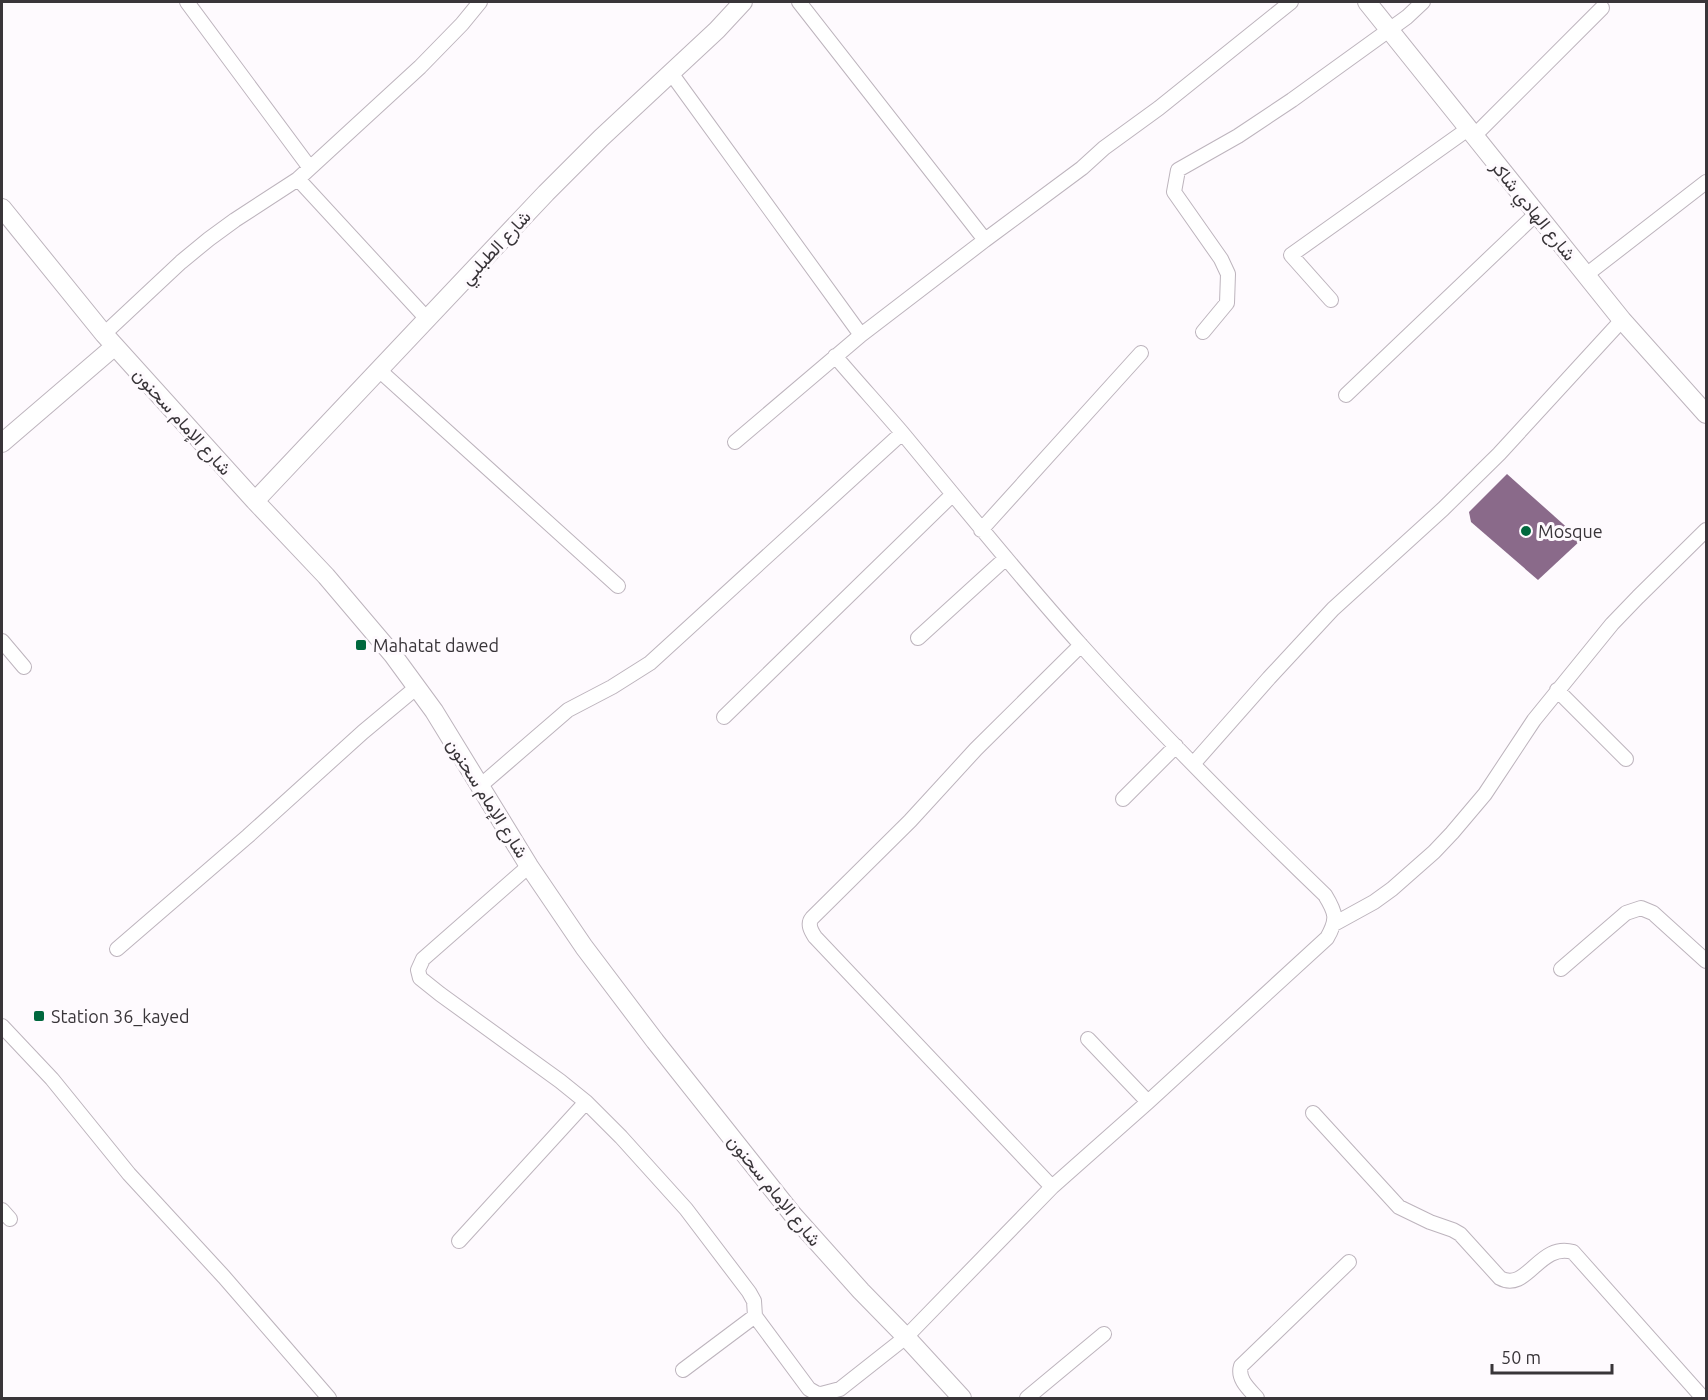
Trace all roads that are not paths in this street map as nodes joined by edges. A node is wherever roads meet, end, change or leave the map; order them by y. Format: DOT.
graph roads {
  1 [pos="187,2"];
  2 [pos="480,2"];
  3 [pos="743,2"];
  4 [pos="799,2"];
  5 [pos="1291,2"];
  6 [pos="1367,2"];
  7 [pos="1423,2"];
  8 [pos="1602,8"];
  9 [pos="1389,29"];
  10 [pos="671,73"];
  11 [pos="1471,132"];
  12 [pos="310,168"];
  13 [pos="298,179"];
  14 [pos="1707,182"];
  15 [pos="2,208"];
  16 [pos="1537,213"];
  17 [pos="985,240"];
  18 [pos="1586,275"];
  19 [pos="1331,300"];
  20 [pos="428,320"];
  21 [pos="1622,320"];
  22 [pos="1203,332"];
  23 [pos="861,335"];
  24 [pos="110,340"];
  25 [pos="1141,353"];
  26 [pos="836,356"];
  27 [pos="379,370"];
  28 [pos="1346,395"];
  29 [pos="1707,414"];
  30 [pos="902,433"];
  31 [pos="735,442"];
  32 [pos="2,443"];
  33 [pos="952,495"];
  34 [pos="255,501"];
  35 [pos="981,530"];
  36 [pos="1707,530"];
  37 [pos="1006,558"];
  38 [pos="618,586"];
  39 [pos="918,638"];
  40 [pos="2,640"];
  41 [pos="1081,645"];
  42 [pos="24,667"];
  43 [pos="417,687"];
  44 [pos="1557,690"];
  45 [pos="724,717"];
  46 [pos="1176,746"];
  47 [pos="1626,759"];
  48 [pos="1194,764"];
  49 [pos="480,786"];
  50 [pos="1123,799"];
  51 [pos="529,866"];
  52 [pos="1334,924"];
  53 [pos="117,949"];
  54 [pos="1707,961"];
  55 [pos="1561,969"];
  56 [pos="2,1026"];
  57 [pos="1088,1039"];
  58 [pos="586,1102"];
  59 [pos="1148,1102"];
  60 [pos="1313,1113"];
  61 [pos="1052,1187"];
  62 [pos="459,1241"];
  63 [pos="1349,1262"];
  64 [pos="755,1316"];
  65 [pos="1104,1334"];
  66 [pos="906,1337"];
  67 [pos="683,1370"];
  68 [pos="329,1398"];
  69 [pos="962,1398"];
  70 [pos="1027,1398"];
  71 [pos="1257,1398"];
  72 [pos="1703,1398"];
  1 -- 12 [label="street"];
  2 -- 12 [label="street"];
  3 -- 10 [label="street, شارع الطبلبي"];
  4 -- 17 [label="street"];
  5 -- 17 [label="street"];
  6 -- 9 [label="street, شارع الهادي شاكر"];
  7 -- 9 [label="street"];
  8 -- 11 [label="street"];
  9 -- 11 [label="street, شارع الهادي شاكر"];
  9 -- 22 [label="street"];
  10 -- 20 [label="street, شارع الطبلبي"];
  10 -- 23 [label="street"];
  11 -- 16 [label="street, شارع الهادي شاكر"];
  11 -- 19 [label="street"];
  12 -- 13 [label="street"];
  13 -- 20 [label="street"];
  13 -- 24 [label="street"];
  14 -- 18 [label="street"];
  15 -- 24 [label="street, شارع الإمام سحنون"];
  16 -- 18 [label="street, شارع الهادي شاكر"];
  16 -- 28 [label="street"];
  17 -- 23 [label="street"];
  18 -- 21 [label="street, شارع الهادي شاكر"];
  20 -- 27 [label="street, شارع الطبلبي"];
  21 -- 29 [label="street, شارع الهادي شاكر"];
  21 -- 48 [label="street"];
  23 -- 26 [label="street"];
  24 -- 32 [label="street"];
  24 -- 34 [label="street, شارع الإمام سحنون"];
  25 -- 35 [label="street"];
  26 -- 30 [label="street"];
  26 -- 31 [label="street"];
  27 -- 34 [label="street, شارع الطبلبي"];
  27 -- 38 [label="street"];
  30 -- 33 [label="street"];
  30 -- 49 [label="street"];
  33 -- 35 [label="street"];
  33 -- 45 [label="street"];
  34 -- 43 [label="street, شارع الإمام سحنون"];
  35 -- 37 [label="street"];
  36 -- 44 [label="street"];
  37 -- 39 [label="street"];
  37 -- 41 [label="street"];
  40 -- 42 [label="street"];
  41 -- 46 [label="street"];
  41 -- 61 [label="street"];
  43 -- 49 [label="street, شارع الإمام سحنون"];
  43 -- 53 [label="street"];
  44 -- 47 [label="street"];
  44 -- 52 [label="street"];
  46 -- 48 [label="street"];
  46 -- 50 [label="street"];
  48 -- 52 [label="street"];
  49 -- 51 [label="street, شارع الإمام سحنون"];
  51 -- 58 [label="street"];
  51 -- 66 [label="street, شارع الإمام سحنون"];
  52 -- 59 [label="street"];
  54 -- 55 [label="street"];
  56 -- 68 [label="street"];
  57 -- 59 [label="street"];
  58 -- 62 [label="street"];
  58 -- 64 [label="street"];
  59 -- 61 [label="street"];
  60 -- 72 [label="street"];
  61 -- 66 [label="street"];
  63 -- 71 [label="street"];
  64 -- 66 [label="street"];
  64 -- 67 [label="street"];
  65 -- 70 [label="street"];
  66 -- 69 [label="street, شارع الإمام سحنون"];
}
